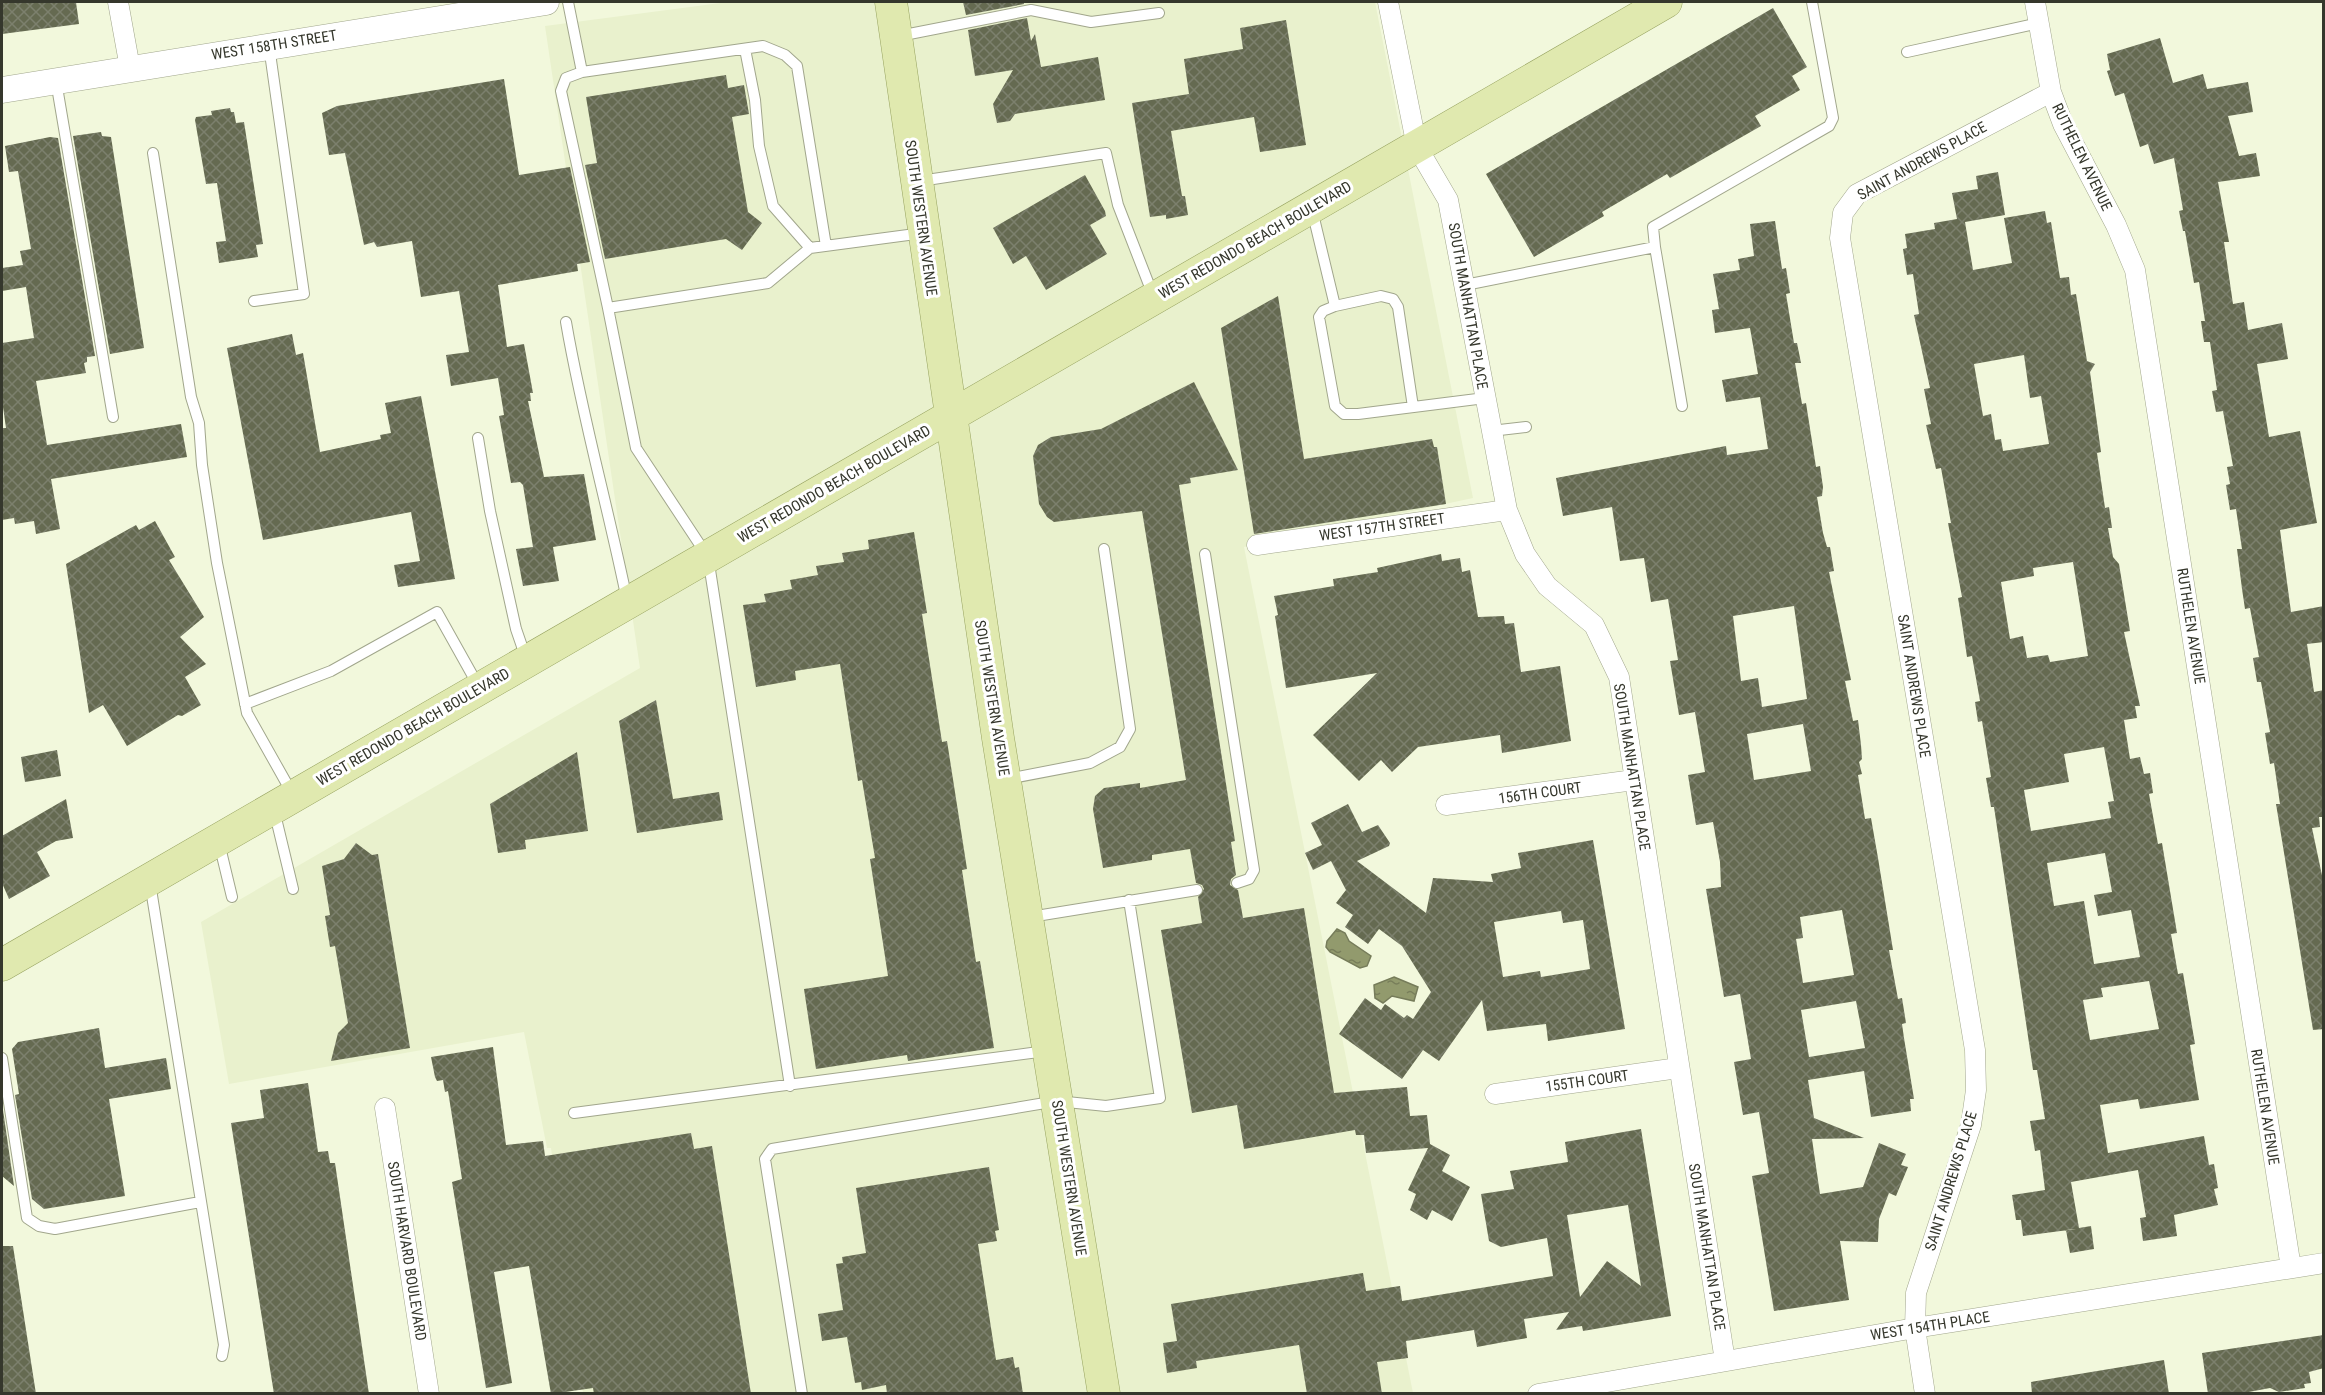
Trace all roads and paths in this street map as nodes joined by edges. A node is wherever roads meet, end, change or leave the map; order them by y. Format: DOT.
graph roads {
  1 [pos="118,2"];
  2 [pos="546,2"];
  3 [pos="568,2"];
  4 [pos="891,2"];
  5 [pos="1388,2"];
  6 [pos="1666,2"];
  7 [pos="2035,2"];
  8 [pos="1813,4"];
  9 [pos="1034,6"];
  10 [pos="1159,13"];
  11 [pos="2039,23"];
  12 [pos="896,37"];
  13 [pos="269,46"];
  14 [pos="745,49"];
  15 [pos="1907,52"];
  16 [pos="130,68"];
  17 [pos="582,72"];
  18 [pos="56,81"];
  19 [pos="2,90"];
  20 [pos="2051,92"];
  21 [pos="1417,147"];
  22 [pos="153,153"];
  23 [pos="916,182"];
  24 [pos="1311,208"];
  25 [pos="923,233"];
  26 [pos="826,246"];
  27 [pos="1655,247"];
  28 [pos="810,248"];
  29 [pos="1465,285"];
  30 [pos="1155,298"];
  31 [pos="254,301"];
  32 [pos="1335,306"];
  33 [pos="608,308"];
  34 [pos="566,322"];
  35 [pos="1485,398"];
  36 [pos="1682,406"];
  37 [pos="1413,407"];
  38 [pos="113,417"];
  39 [pos="949,417"];
  40 [pos="1526,427"];
  41 [pos="1491,431"];
  42 [pos="478,438"];
  43 [pos="1507,510"];
  44 [pos="1257,545"];
  45 [pos="1104,549"];
  46 [pos="1205,554"];
  47 [pos="708,557"];
  48 [pos="627,603"];
  49 [pos="527,661"];
  50 [pos="480,689"];
  51 [pos="245,704"];
  52 [pos="1004,780"];
  53 [pos="1634,780"];
  54 [pos="283,802"];
  55 [pos="1446,805"];
  56 [pos="218,840"];
  57 [pos="149,880"];
  58 [pos="1237,883"];
  59 [pos="293,889"];
  60 [pos="1197,890"];
  61 [pos="232,897"];
  62 [pos="1130,900"];
  63 [pos="1027,918"];
  64 [pos="2,965"];
  65 [pos="1049,1051"];
  66 [pos="2,1058"];
  67 [pos="1678,1068"];
  68 [pos="790,1086"];
  69 [pos="1495,1094"];
  70 [pos="1057,1101"];
  71 [pos="385,1108"];
  72 [pos="574,1113"];
  73 [pos="200,1202"];
  74 [pos="2324,1263"];
  75 [pos="2291,1268"];
  76 [pos="1915,1328"];
  77 [pos="222,1356"];
  78 [pos="1725,1361"];
  79 [pos="429,1394"];
  80 [pos="802,1394"];
  81 [pos="1104,1394"];
  82 [pos="1538,1394"];
  83 [pos="1925,1394"];
  1 -- 16 [label="street"];
  2 -- 13 [label="street, WEST 158TH STREET"];
  3 -- 17 [label="lane"];
  4 -- 12 [label="main road, SOUTH WESTERN AVENUE"];
  5 -- 21 [label="street, SOUTH MANHATTAN PLACE"];
  6 -- 21 [label="main road, WEST REDONDO BEACH BOULEVARD"];
  7 -- 11 [label="street, RUTHELEN AVENUE"];
  8 -- 27 [label="lane"];
  9 -- 10 [label="lane"];
  9 -- 12 [label="lane"];
  11 -- 15 [label="lane"];
  11 -- 20 [label="street, RUTHELEN AVENUE"];
  12 -- 23 [label="main road, SOUTH WESTERN AVENUE"];
  13 -- 16 [label="street, WEST 158TH STREET"];
  13 -- 31 [label="lane"];
  14 -- 17 [label="lane"];
  14 -- 26 [label="lane"];
  14 -- 28 [label="lane"];
  16 -- 18 [label="street, WEST 158TH STREET"];
  17 -- 33 [label="lane"];
  18 -- 19 [label="street, WEST 158TH STREET"];
  18 -- 38 [label="lane"];
  20 -- 75 [label="street, RUTHELEN AVENUE"];
  20 -- 76 [label="street, SAINT ANDREWS PLACE"];
  21 -- 24 [label="main road, WEST REDONDO BEACH BOULEVARD"];
  21 -- 29 [label="street, SOUTH MANHATTAN PLACE"];
  22 -- 51 [label="lane"];
  23 -- 25 [label="main road, SOUTH WESTERN AVENUE"];
  23 -- 30 [label="lane"];
  24 -- 30 [label="main road, WEST REDONDO BEACH BOULEVARD"];
  24 -- 32 [label="lane"];
  25 -- 26 [label="lane"];
  25 -- 39 [label="main road, SOUTH WESTERN AVENUE"];
  26 -- 28 [label="lane"];
  27 -- 29 [label="lane"];
  27 -- 36 [label="lane"];
  28 -- 33 [label="lane"];
  29 -- 35 [label="street, SOUTH MANHATTAN PLACE"];
  30 -- 39 [label="main road, WEST REDONDO BEACH BOULEVARD"];
  32 -- 37 [label="lane"];
  32 -- 37 [label="lane"];
  33 -- 47 [label="lane"];
  34 -- 48 [label="lane"];
  35 -- 37 [label="lane"];
  35 -- 41 [label="street, SOUTH MANHATTAN PLACE"];
  39 -- 47 [label="main road, WEST REDONDO BEACH BOULEVARD"];
  39 -- 52 [label="main road, SOUTH WESTERN AVENUE"];
  40 -- 41 [label="lane"];
  41 -- 43 [label="street, SOUTH MANHATTAN PLACE"];
  42 -- 49 [label="lane"];
  43 -- 44 [label="street, WEST 157TH STREET"];
  43 -- 53 [label="street, SOUTH MANHATTAN PLACE"];
  45 -- 52 [label="lane"];
  46 -- 58 [label="lane"];
  47 -- 48 [label="main road, WEST REDONDO BEACH BOULEVARD"];
  47 -- 68 [label="lane"];
  48 -- 49 [label="main road, WEST REDONDO BEACH BOULEVARD"];
  49 -- 50 [label="main road, WEST REDONDO BEACH BOULEVARD"];
  50 -- 51 [label="lane"];
  50 -- 54 [label="main road, WEST REDONDO BEACH BOULEVARD"];
  51 -- 54 [label="lane"];
  52 -- 63 [label="main road, SOUTH WESTERN AVENUE"];
  53 -- 55 [label="street, 156TH COURT"];
  53 -- 67 [label="street, SOUTH MANHATTAN PLACE"];
  54 -- 56 [label="main road, WEST REDONDO BEACH BOULEVARD"];
  54 -- 59 [label="lane"];
  56 -- 57 [label="main road, WEST REDONDO BEACH BOULEVARD"];
  56 -- 61 [label="lane"];
  57 -- 64 [label="main road, WEST REDONDO BEACH BOULEVARD"];
  57 -- 73 [label="lane"];
  60 -- 62 [label="lane"];
  62 -- 63 [label="lane"];
  62 -- 70 [label="lane"];
  63 -- 65 [label="main road, SOUTH WESTERN AVENUE"];
  65 -- 68 [label="lane"];
  65 -- 70 [label="main road, SOUTH WESTERN AVENUE"];
  66 -- 73 [label="lane"];
  67 -- 69 [label="street, 155TH COURT"];
  67 -- 78 [label="street, SOUTH MANHATTAN PLACE"];
  68 -- 72 [label="lane"];
  70 -- 80 [label="lane"];
  70 -- 81 [label="main road, SOUTH WESTERN AVENUE"];
  71 -- 79 [label="street, SOUTH HARVARD BOULEVARD"];
  73 -- 77 [label="lane"];
  74 -- 75 [label="street, WEST 154TH PLACE"];
  75 -- 76 [label="street, WEST 154TH PLACE"];
  76 -- 78 [label="street, WEST 154TH PLACE"];
  76 -- 83 [label="street, SAINT ANDREWS PLACE"];
  78 -- 82 [label="street, WEST 154TH PLACE"];
}
